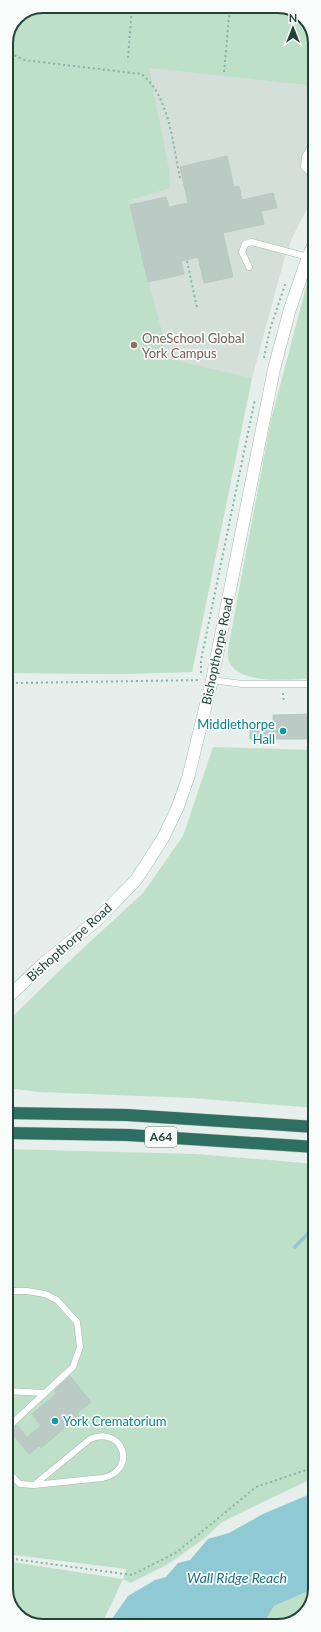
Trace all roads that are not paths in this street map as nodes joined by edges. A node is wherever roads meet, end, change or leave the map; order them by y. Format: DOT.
graph roads {
  1 [pos="308,152"];
  2 [pos="308,171"];
  3 [pos="308,257"];
  4 [pos="249,266"];
  5 [pos="212,680"];
  6 [pos="308,684"];
  7 [pos="13,992"];
  8 [pos="13,1113"];
  9 [pos="308,1128"];
  10 [pos="13,1133"];
  11 [pos="308,1147"];
  12 [pos="13,1291"];
  13 [pos="13,1391"];
  14 [pos="45,1393"];
  15 [pos="13,1423"];
  16 [pos="13,1477"];
  17 [pos="34,1485"];
  1 -- 2 [label="lane"];
  3 -- 4 [label="lane"];
  3 -- 5 [label="street, Bishopthorpe Road"];
  5 -- 6 [label="lane"];
  5 -- 7 [label="street, Bishopthorpe Road"];
  8 -- 9 [label="highway, A64"];
  10 -- 11 [label="highway, A64"];
  12 -- 14 [label="lane"];
  13 -- 14 [label="lane"];
  14 -- 15 [label="lane"];
  16 -- 17 [label="lane"];
  17 -- 17 [label="lane"];
}
